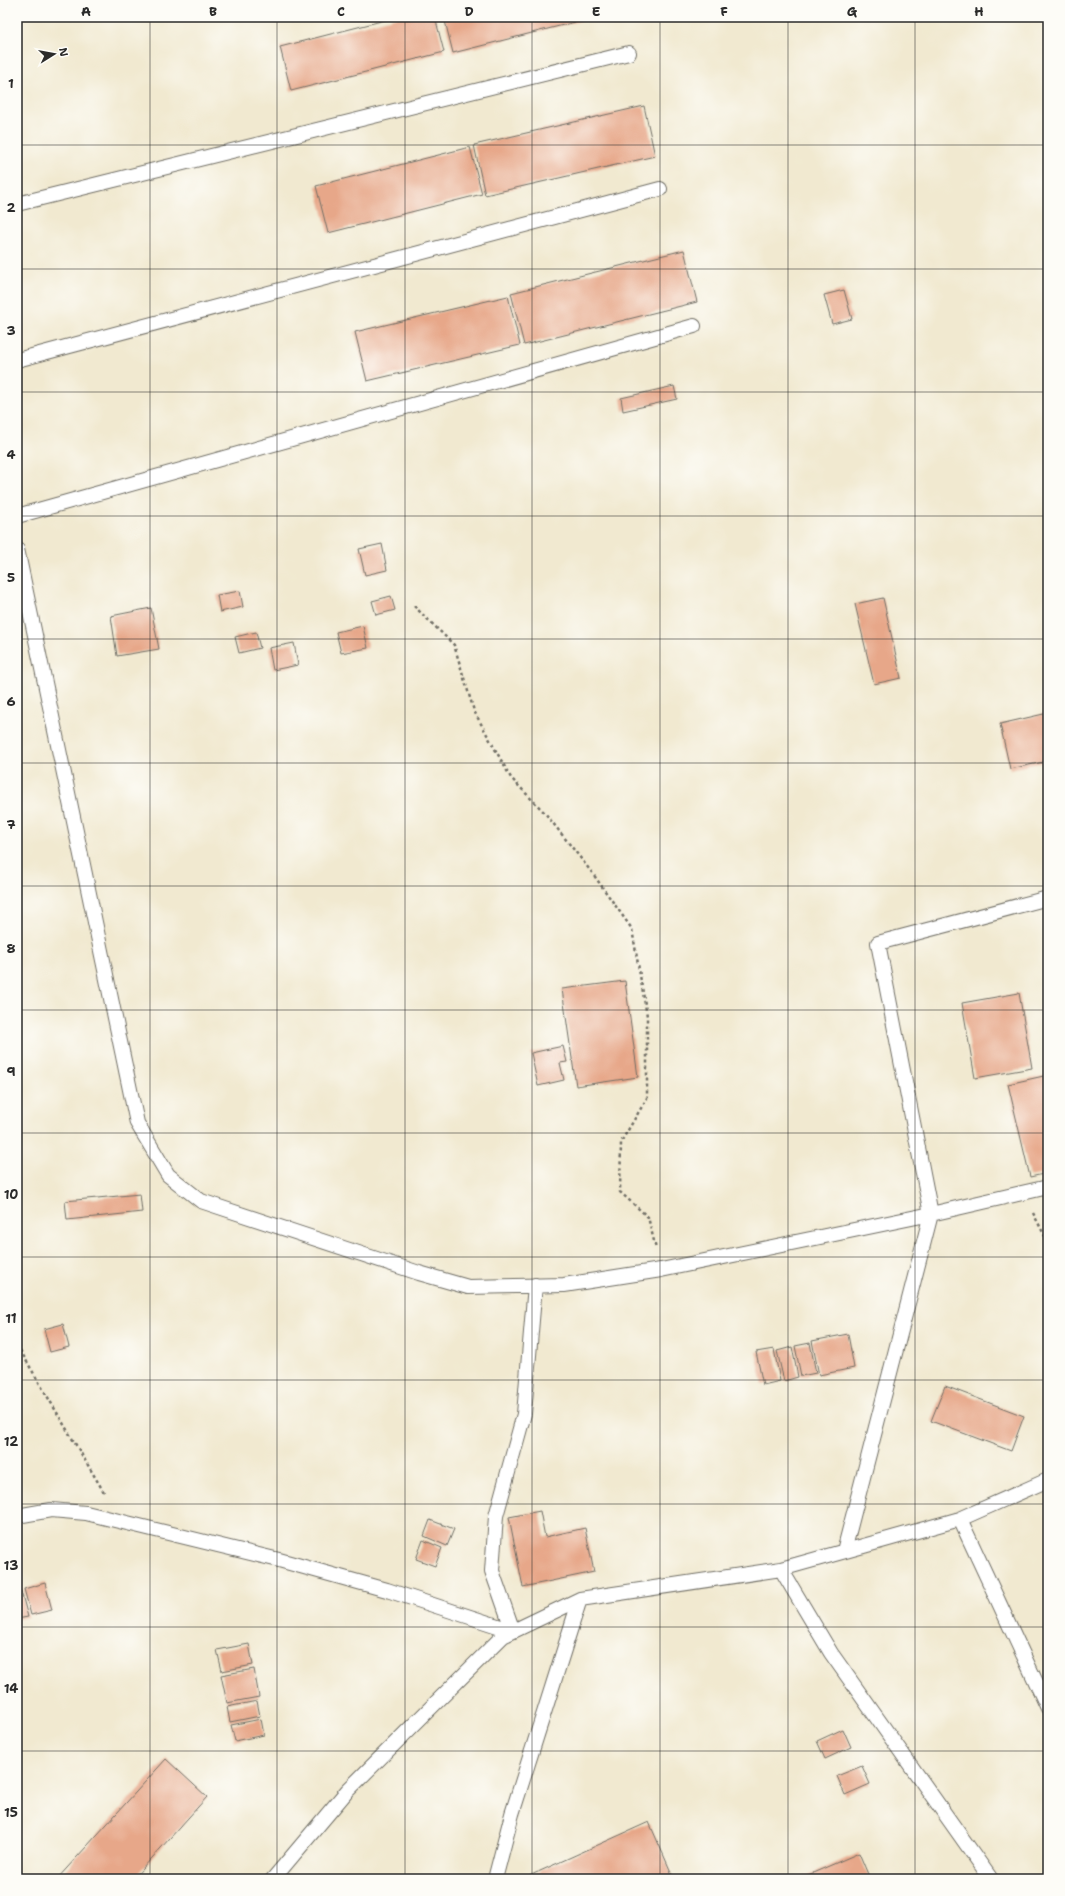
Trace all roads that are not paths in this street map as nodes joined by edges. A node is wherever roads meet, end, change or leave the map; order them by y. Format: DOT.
graph roads {
  1 [pos="629,53"];
  2 [pos="660,189"];
  3 [pos="17,204"];
  4 [pos="694,326"];
  5 [pos="17,360"];
  6 [pos="17,516"];
  7 [pos="17,549"];
  8 [pos="1048,898"];
  9 [pos="1048,1187"];
  10 [pos="931,1214"];
  11 [pos="535,1285"];
  12 [pos="1048,1480"];
  13 [pos="17,1516"];
  14 [pos="960,1519"];
  15 [pos="844,1551"];
  16 [pos="780,1569"];
  17 [pos="580,1599"];
  18 [pos="513,1631"];
  19 [pos="1048,1708"];
  20 [pos="272,1879"];
  21 [pos="494,1879"];
  22 [pos="991,1879"];
  1 -- 3 [label="lane"];
  2 -- 5 [label="lane"];
  4 -- 6 [label="lane"];
  7 -- 11 [label="lane"];
  8 -- 10 [label="lane"];
  9 -- 10 [label="lane"];
  10 -- 11 [label="lane"];
  10 -- 15 [label="lane"];
  11 -- 18 [label="lane"];
  12 -- 14 [label="lane"];
  13 -- 18 [label="lane"];
  14 -- 15 [label="lane"];
  14 -- 19 [label="lane"];
  15 -- 16 [label="lane"];
  16 -- 17 [label="lane"];
  16 -- 22 [label="lane"];
  17 -- 18 [label="lane"];
  17 -- 21 [label="lane"];
  18 -- 20 [label="lane"];
}
